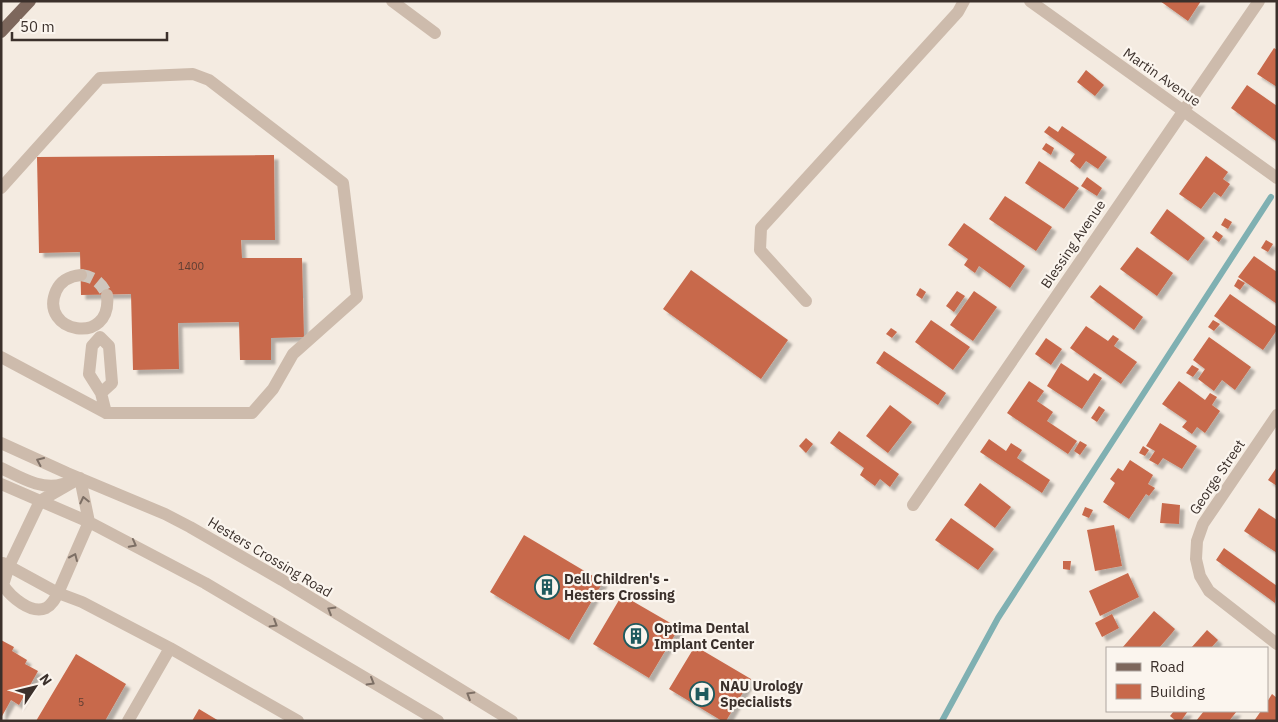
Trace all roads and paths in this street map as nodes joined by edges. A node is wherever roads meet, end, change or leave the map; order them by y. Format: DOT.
graph roads {
  1 [pos="30,1"];
  2 [pos="392,1"];
  3 [pos="964,1"];
  4 [pos="1030,1"];
  5 [pos="1259,1"];
  6 [pos="1,32"];
  7 [pos="435,33"];
  8 [pos="1184,110"];
  9 [pos="1277,178"];
  10 [pos="1,188"];
  11 [pos="81,275"];
  12 [pos="107,295"];
  13 [pos="806,302"];
  14 [pos="97,331"];
  15 [pos="1,357"];
  16 [pos="101,393"];
  17 [pos="106,413"];
  18 [pos="1277,415"];
  19 [pos="1,443"];
  20 [pos="1,468"];
  21 [pos="80,478"];
  22 [pos="1,484"];
  23 [pos="40,501"];
  24 [pos="913,505"];
  25 [pos="90,522"];
  26 [pos="5,564"];
  27 [pos="58,593"];
  28 [pos="1277,644"];
  29 [pos="170,648"];
  30 [pos="128,721"];
  31 [pos="298,721"];
  32 [pos="438,721"];
  33 [pos="512,721"];
  1 -- 6 [label="main road"];
  2 -- 7 [label="street"];
  3 -- 13 [label="street"];
  4 -- 8 [label="street, Martin Avenue"];
  5 -- 8 [label="street, Blessing Avenue"];
  8 -- 9 [label="street, Martin Avenue"];
  8 -- 24 [label="street, Blessing Avenue"];
  10 -- 17 [label="street"];
  11 -- 14 [label="street"];
  12 -- 14 [label="street"];
  14 -- 16 [label="street"];
  14 -- 16 [label="street"];
  15 -- 17 [label="street"];
  16 -- 17 [label="street"];
  18 -- 28 [label="street, George Street"];
  21 -- 19 [label="street, Hesters Crossing Road, one-way"];
  20 -- 21 [label="street"];
  21 -- 23 [label="street"];
  25 -- 21 [label="street, one-way"];
  33 -- 21 [label="street, Hesters Crossing Road, one-way"];
  22 -- 23 [label="street"];
  23 -- 25 [label="street"];
  23 -- 26 [label="street"];
  27 -- 25 [label="street, one-way"];
  25 -- 32 [label="street, one-way"];
  26 -- 27 [label="street"];
  26 -- 27 [label="street"];
  27 -- 29 [label="street"];
  29 -- 30 [label="street"];
  29 -- 31 [label="street"];
}
